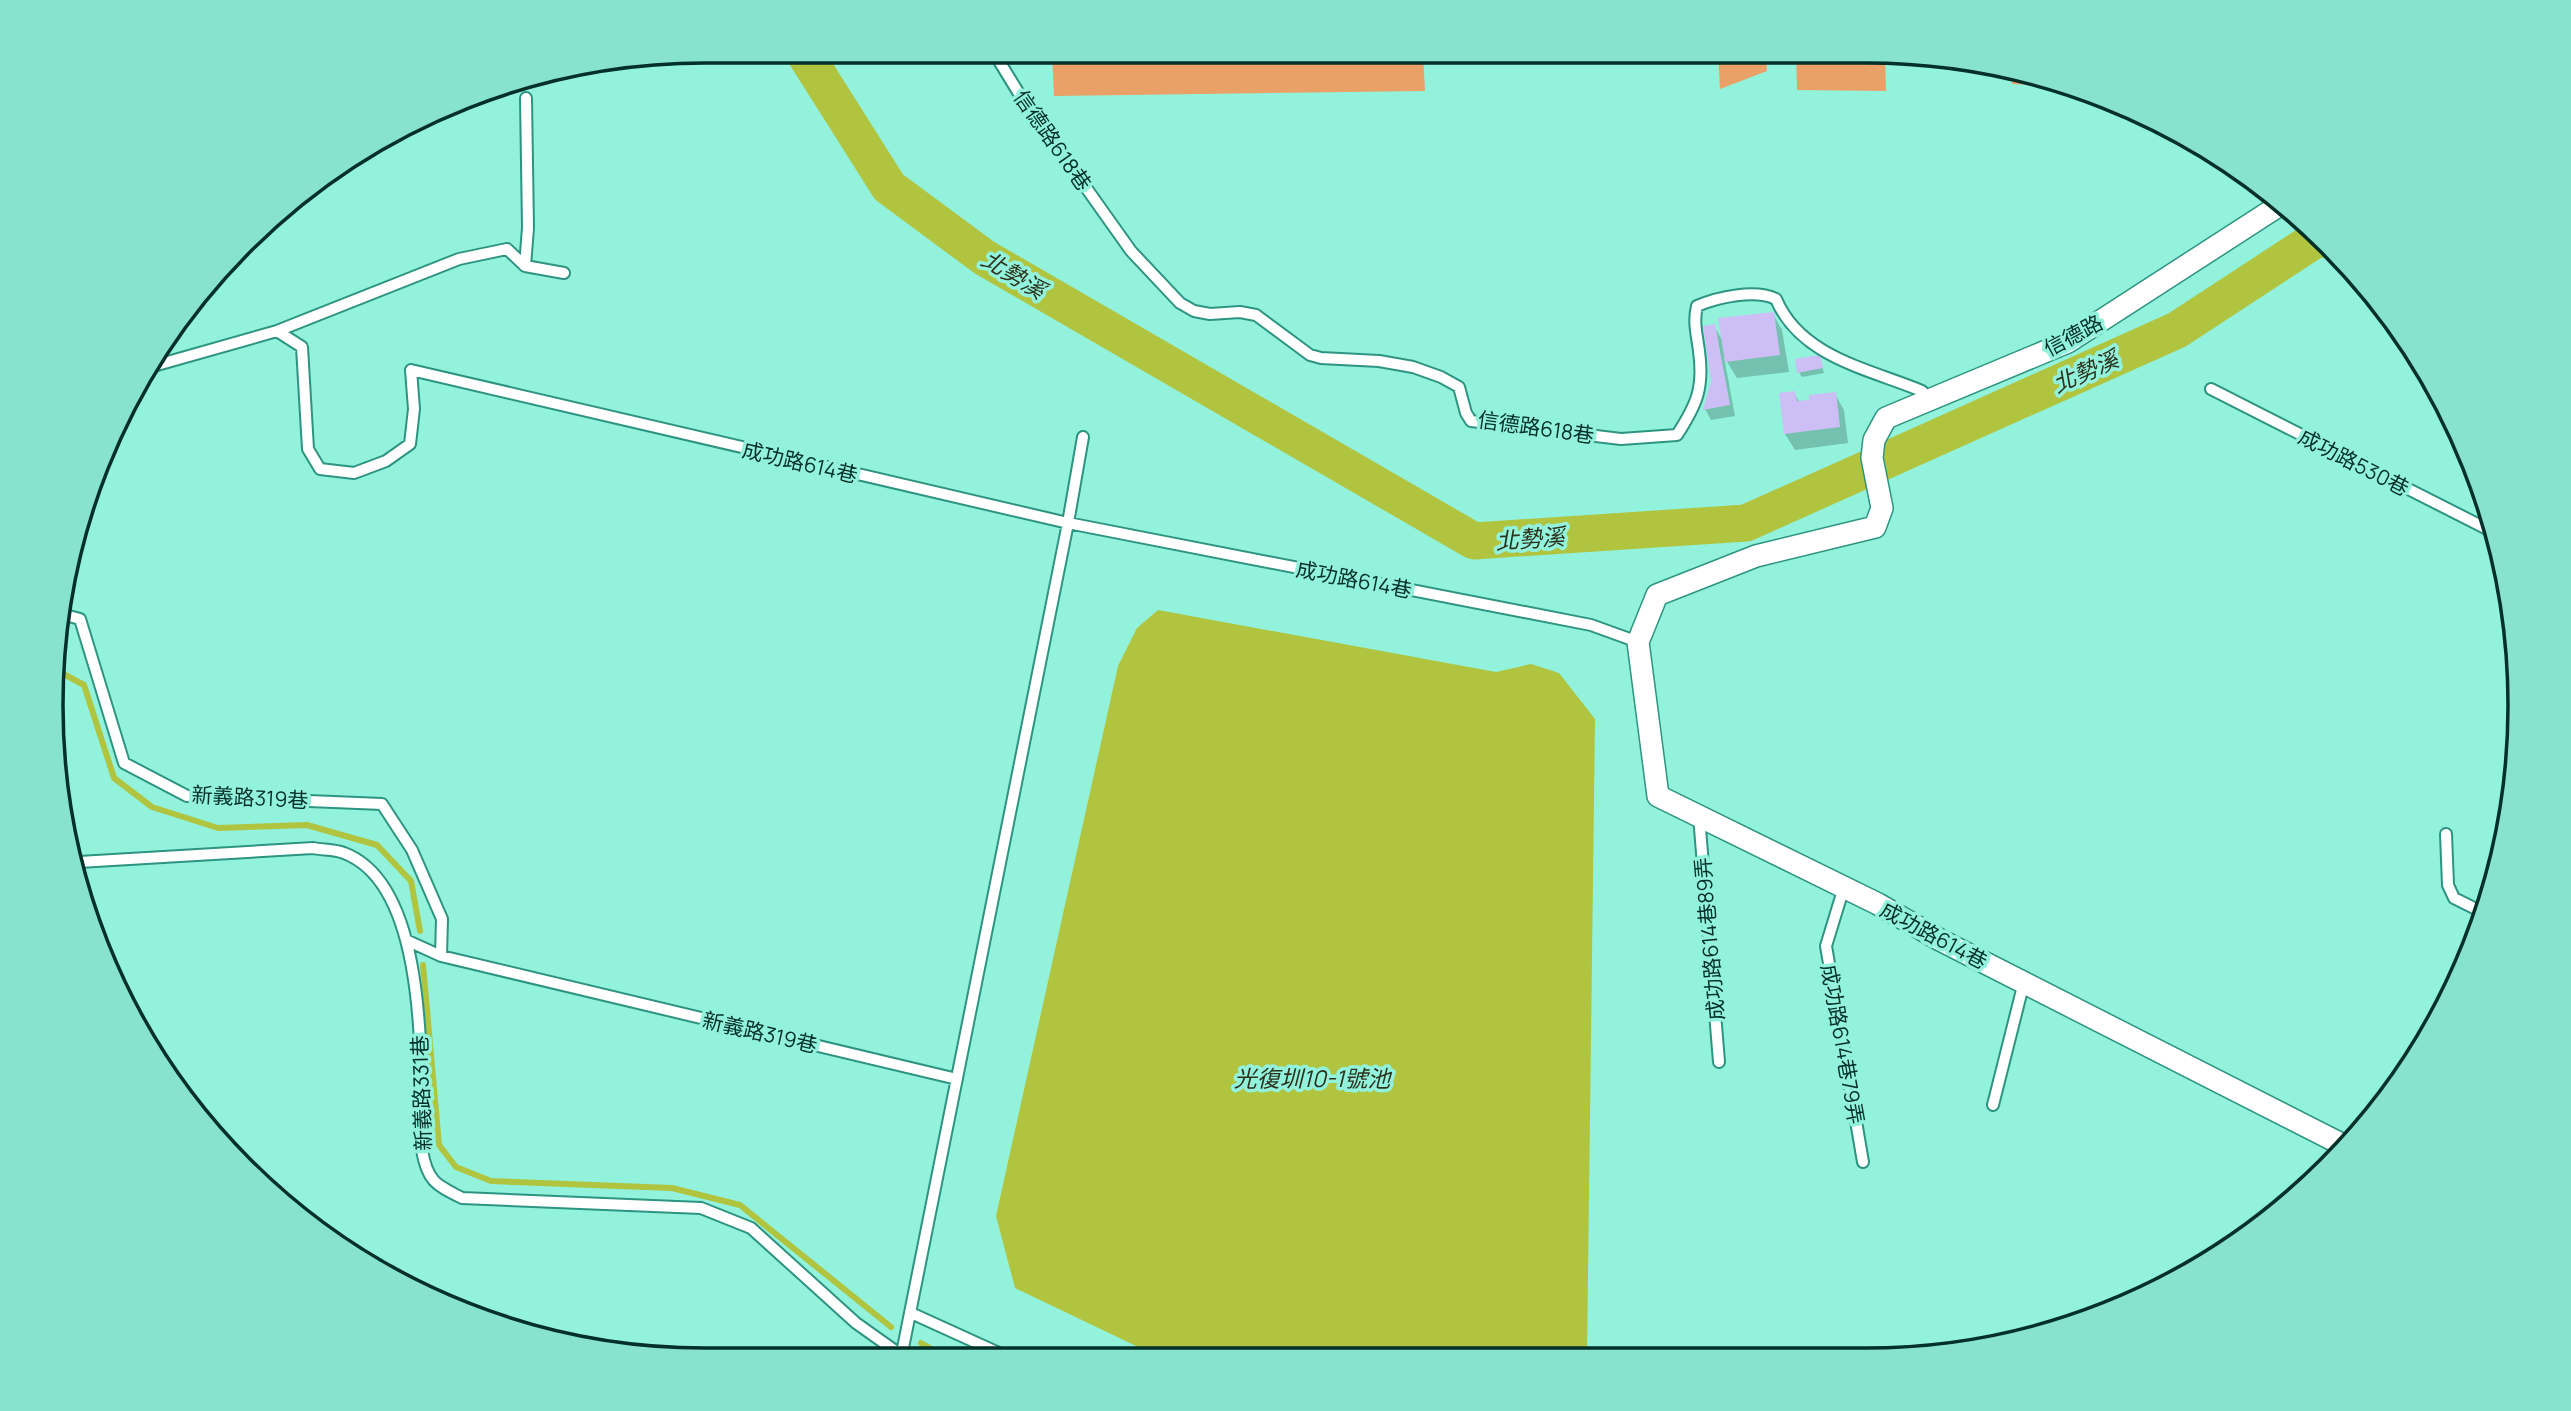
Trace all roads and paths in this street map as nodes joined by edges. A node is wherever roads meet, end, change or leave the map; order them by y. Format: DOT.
graph roads {
  1 [pos="1000,63"];
  2 [pos="526,98"];
  3 [pos="2273,209"];
  4 [pos="525,266"];
  5 [pos="564,273"];
  6 [pos="277,331"];
  7 [pos="162,364"];
  8 [pos="2211,389"];
  9 [pos="1928,399"];
  10 [pos="1083,437"];
  11 [pos="1882,508"];
  12 [pos="1068,523"];
  13 [pos="2482,527"];
  14 [pos="69,616"];
  15 [pos="1638,642"];
  16 [pos="1699,816"];
  17 [pos="2446,834"];
  18 [pos="83,862"];
  19 [pos="1844,887"];
  20 [pos="2475,909"];
  21 [pos="406,940"];
  22 [pos="441,956"];
  23 [pos="2024,982"];
  24 [pos="1719,1062"];
  25 [pos="957,1079"];
  26 [pos="1993,1105"];
  27 [pos="2337,1142"];
  28 [pos="1863,1162"];
  29 [pos="911,1313"];
  30 [pos="889,1348"];
  31 [pos="903,1348"];
  32 [pos="988,1348"];
  1 -- 9 [label="lane, 信德路618巷"];
  2 -- 4 [label="lane"];
  3 -- 9 [label="street, 信德路"];
  4 -- 5 [label="lane"];
  4 -- 6 [label="lane"];
  6 -- 7 [label="lane"];
  6 -- 12 [label="lane, 成功路614巷"];
  8 -- 13 [label="lane, 成功路530巷"];
  9 -- 11 [label="street, 信德路"];
  10 -- 12 [label="lane"];
  11 -- 15 [label="street, 成功路614巷"];
  12 -- 15 [label="lane, 成功路614巷"];
  12 -- 25 [label="lane"];
  14 -- 22 [label="lane, 新義路319巷"];
  15 -- 16 [label="street, 成功路614巷"];
  16 -- 19 [label="street, 成功路614巷"];
  16 -- 24 [label="lane, 成功路614巷89弄"];
  17 -- 20 [label="lane"];
  18 -- 21 [label="lane, 新義路331巷"];
  19 -- 23 [label="street, 成功路614巷"];
  19 -- 28 [label="lane, 成功路614巷79弄"];
  21 -- 22 [label="lane, 新義路319巷"];
  21 -- 30 [label="lane, 新義路331巷"];
  22 -- 25 [label="lane, 新義路319巷"];
  23 -- 26 [label="lane"];
  23 -- 27 [label="street, 成功路614巷"];
  25 -- 29 [label="lane"];
  29 -- 31 [label="lane"];
  29 -- 32 [label="lane"];
}
